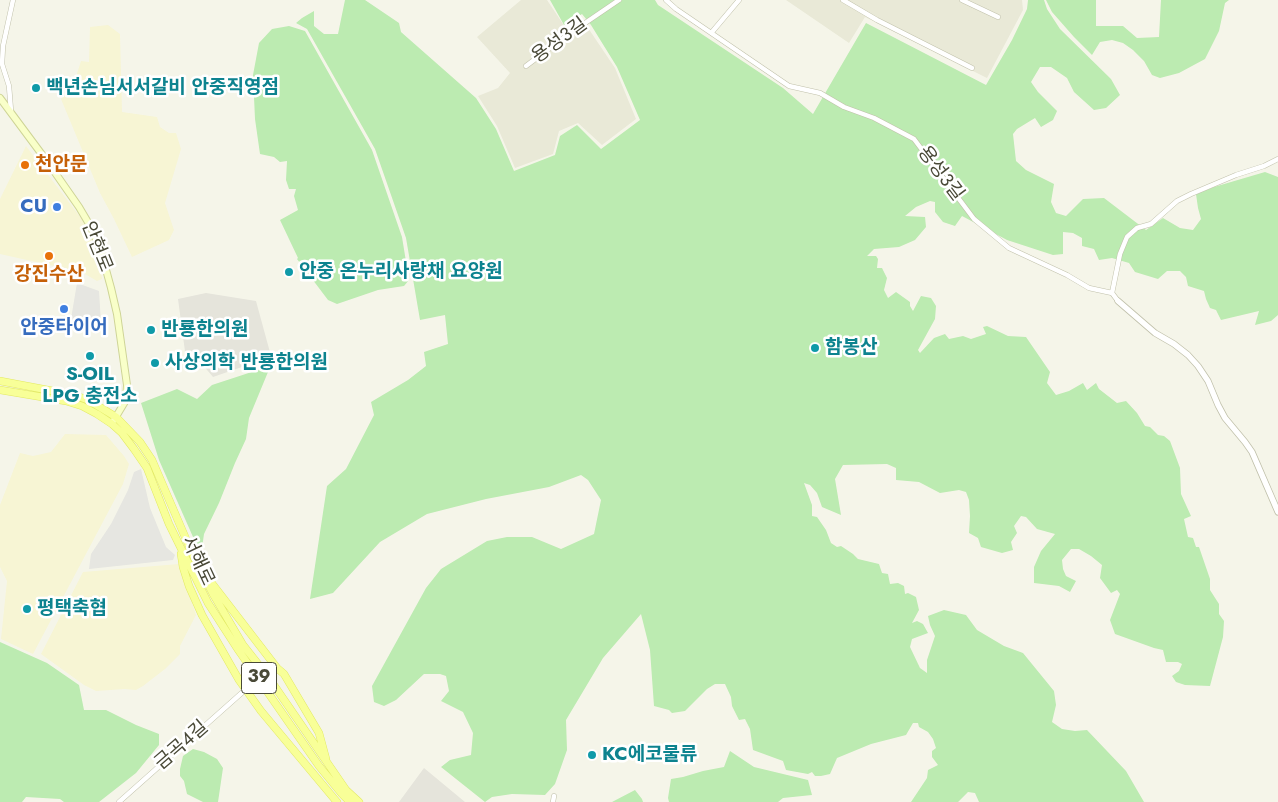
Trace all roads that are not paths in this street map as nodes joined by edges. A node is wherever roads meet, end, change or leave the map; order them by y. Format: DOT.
graph roads {
  1 [pos="13,0"];
  2 [pos="619,0"];
  3 [pos="666,0"];
  4 [pos="739,0"];
  5 [pos="844,0"];
  6 [pos="962,0"];
  7 [pos="998,18"];
  8 [pos="712,32"];
  9 [pos="526,66"];
  10 [pos="972,68"];
  11 [pos="0,98"];
  12 [pos="11,112"];
  13 [pos="1278,159"];
  14 [pos="1112,293"];
  15 [pos="1118,301"];
  16 [pos="0,381"];
  17 [pos="0,390"];
  18 [pos="116,417"];
  19 [pos="112,424"];
  20 [pos="1278,512"];
  21 [pos="180,546"];
  22 [pos="202,572"];
  23 [pos="245,690"];
  24 [pos="326,762"];
  25 [pos="554,796"];
  26 [pos="119,802"];
  27 [pos="337,802"];
  28 [pos="350,802"];
  29 [pos="358,802"];
  30 [pos="553,802"];
  1 -- 12 [label="street"];
  2 -- 9 [label="street, 용성3길"];
  3 -- 8 [label="street, 용성3길"];
  4 -- 8 [label="street"];
  5 -- 10 [label="street"];
  6 -- 7 [label="street"];
  8 -- 14 [label="street, 용성3길"];
  11 -- 12 [label="main road, 안현로"];
  12 -- 18 [label="main road, 안현로"];
  13 -- 14 [label="street"];
  14 -- 15 [label="street"];
  15 -- 20 [label="street"];
  16 -- 18 [label="main road, 서해로 / 39"];
  17 -- 19 [label="main road, 서해로 / 39"];
  18 -- 19 [label="main road, 안현로"];
  18 -- 22 [label="main road, 서해로 / 39"];
  19 -- 21 [label="main road, 서해로 / 39"];
  21 -- 23 [label="main road"];
  21 -- 28 [label="main road, 서해로 / 39"];
  22 -- 24 [label="main road, 서해로 / 39"];
  22 -- 24 [label="main road"];
  23 -- 26 [label="street, 금곡4길"];
  23 -- 27 [label="main road"];
  24 -- 29 [label="main road, 서해로 / 39"];
  25 -- 30 [label="street"];
}
